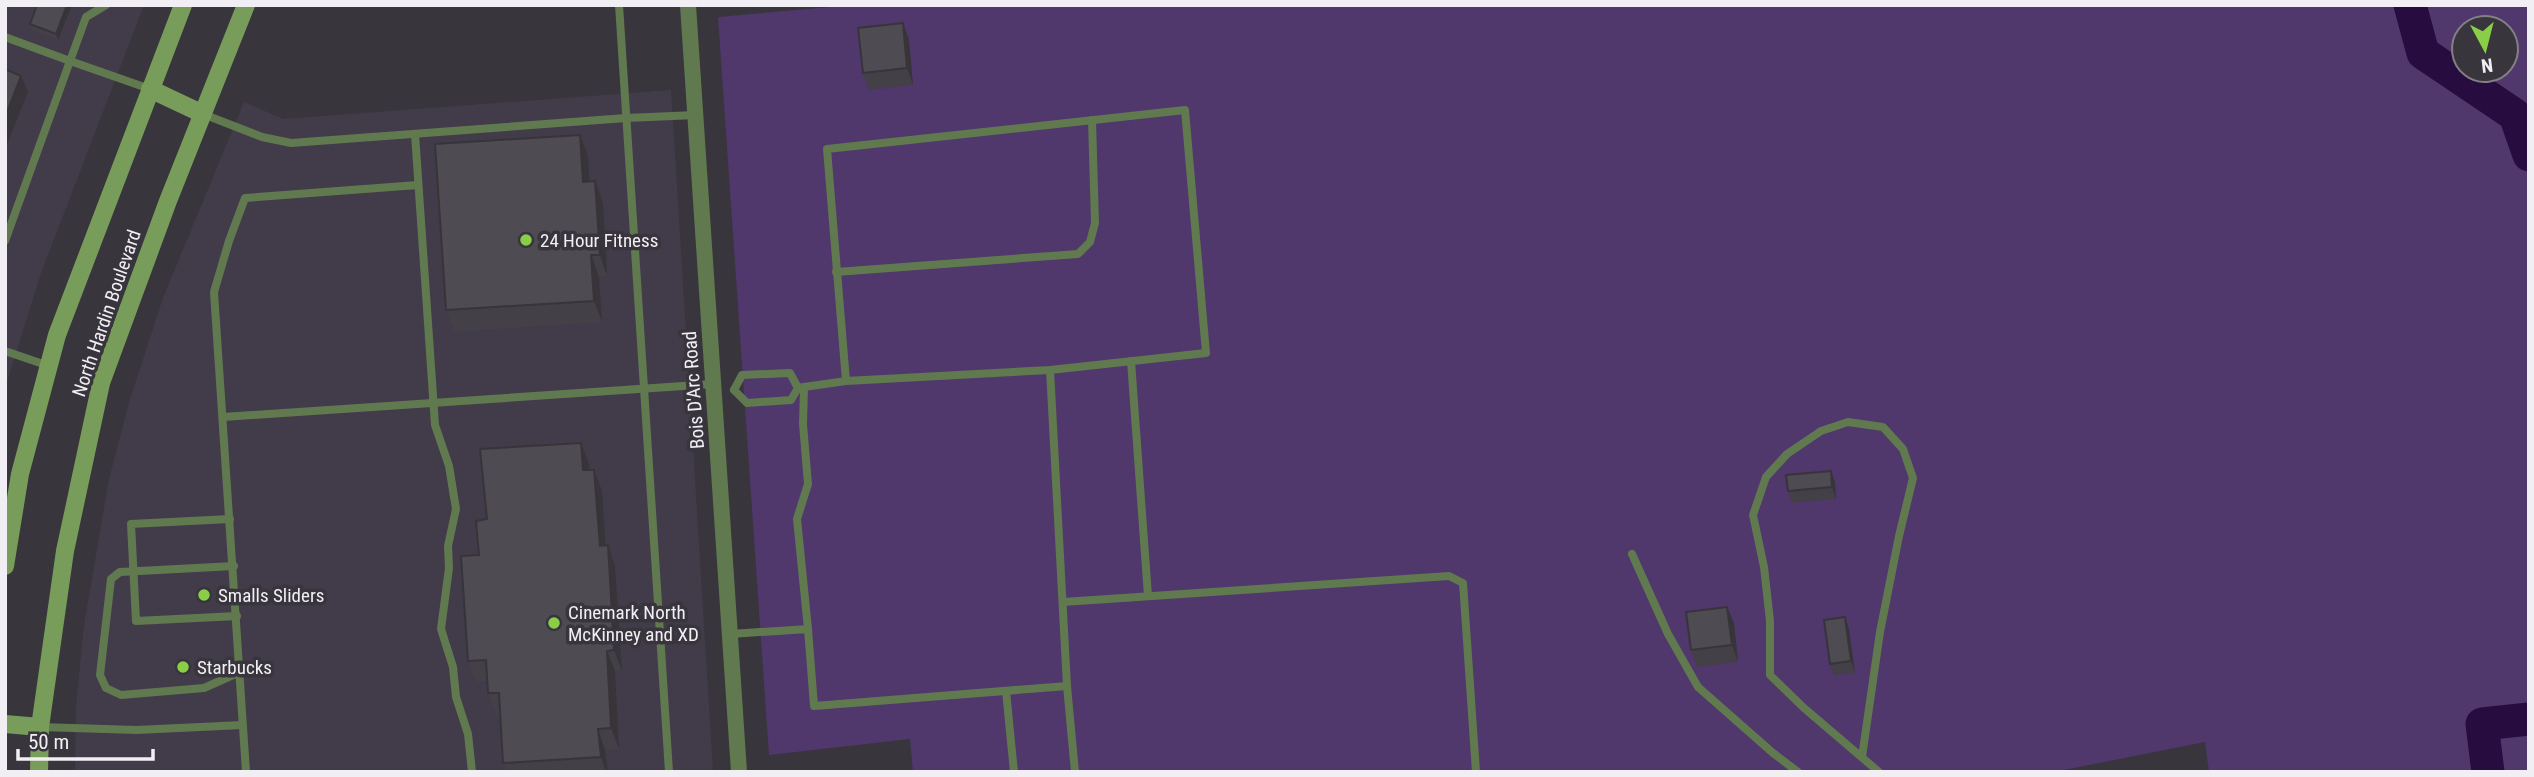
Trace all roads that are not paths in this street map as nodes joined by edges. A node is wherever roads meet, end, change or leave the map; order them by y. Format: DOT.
graph roads {
  1 [pos="106,5"];
  2 [pos="183,5"];
  3 [pos="246,5"];
  4 [pos="619,5"];
  5 [pos="688,5"];
  6 [pos="5,37"];
  7 [pos="70,61"];
  8 [pos="150,89"];
  9 [pos="203,114"];
  10 [pos="696,115"];
  11 [pos="626,118"];
  12 [pos="1092,120"];
  13 [pos="415,134"];
  14 [pos="418,185"];
  15 [pos="5,241"];
  16 [pos="836,272"];
  17 [pos="5,351"];
  18 [pos="1132,360"];
  19 [pos="49,366"];
  20 [pos="1049,370"];
  21 [pos="846,381"];
  22 [pos="801,387"];
  23 [pos="642,388"];
  24 [pos="714,388"];
  25 [pos="734,390"];
  26 [pos="433,402"];
  27 [pos="223,417"];
  28 [pos="230,519"];
  29 [pos="1632,554"];
  30 [pos="5,566"];
  31 [pos="234,566"];
  32 [pos="133,572"];
  33 [pos="1148,596"];
  34 [pos="1063,602"];
  35 [pos="237,616"];
  36 [pos="808,629"];
  37 [pos="730,634"];
  38 [pos="240,672"];
  39 [pos="1067,686"];
  40 [pos="1006,691"];
  41 [pos="5,724"];
  42 [pos="242,725"];
  43 [pos="40,727"];
  44 [pos="1862,757"];
  45 [pos="39,772"];
  46 [pos="246,772"];
  47 [pos="472,772"];
  48 [pos="669,772"];
  49 [pos="739,772"];
  50 [pos="1014,772"];
  51 [pos="1075,772"];
  52 [pos="1476,772"];
  53 [pos="1798,772"];
  54 [pos="1879,772"];
  1 -- 7 [label="lane"];
  2 -- 8 [label="main road, North Hardin Boulevard"];
  3 -- 9 [label="main road, North Hardin Boulevard"];
  4 -- 11 [label="lane"];
  5 -- 10 [label="street, Bois D'Arc Road"];
  6 -- 7 [label="lane"];
  7 -- 8 [label="lane"];
  7 -- 15 [label="lane"];
  8 -- 9 [label="main road"];
  8 -- 19 [label="main road, North Hardin Boulevard"];
  9 -- 13 [label="lane"];
  9 -- 43 [label="main road, North Hardin Boulevard"];
  10 -- 11 [label="lane"];
  10 -- 24 [label="street, Bois D'Arc Road"];
  11 -- 13 [label="lane"];
  11 -- 23 [label="lane"];
  12 -- 16 [label="lane"];
  12 -- 16 [label="lane"];
  12 -- 18 [label="lane"];
  13 -- 14 [label="lane"];
  14 -- 26 [label="lane"];
  14 -- 27 [label="lane"];
  16 -- 21 [label="lane"];
  17 -- 19 [label="lane"];
  18 -- 20 [label="lane"];
  18 -- 33 [label="lane"];
  19 -- 30 [label="main road, North Hardin Boulevard"];
  20 -- 21 [label="lane"];
  20 -- 34 [label="lane"];
  21 -- 22 [label="lane"];
  22 -- 25 [label="lane"];
  22 -- 25 [label="lane"];
  22 -- 36 [label="lane"];
  23 -- 24 [label="lane"];
  23 -- 26 [label="lane"];
  23 -- 48 [label="lane"];
  24 -- 25 [label="lane"];
  24 -- 37 [label="street, Bois D'Arc Road"];
  26 -- 27 [label="lane"];
  26 -- 47 [label="lane"];
  27 -- 28 [label="lane"];
  28 -- 31 [label="lane"];
  28 -- 32 [label="lane"];
  29 -- 53 [label="lane"];
  31 -- 32 [label="lane"];
  31 -- 35 [label="lane"];
  32 -- 35 [label="lane"];
  32 -- 38 [label="lane"];
  33 -- 34 [label="lane"];
  33 -- 52 [label="lane"];
  34 -- 39 [label="lane"];
  35 -- 38 [label="lane"];
  36 -- 37 [label="lane"];
  36 -- 40 [label="lane"];
  37 -- 49 [label="street, Bois D'Arc Road"];
  38 -- 42 [label="lane"];
  39 -- 40 [label="lane"];
  39 -- 51 [label="lane"];
  40 -- 50 [label="lane"];
  41 -- 43 [label="main road"];
  42 -- 43 [label="lane"];
  42 -- 46 [label="lane"];
  43 -- 45 [label="main road, North Hardin Boulevard"];
  44 -- 44 [label="lane"];
  44 -- 54 [label="lane"];
}
